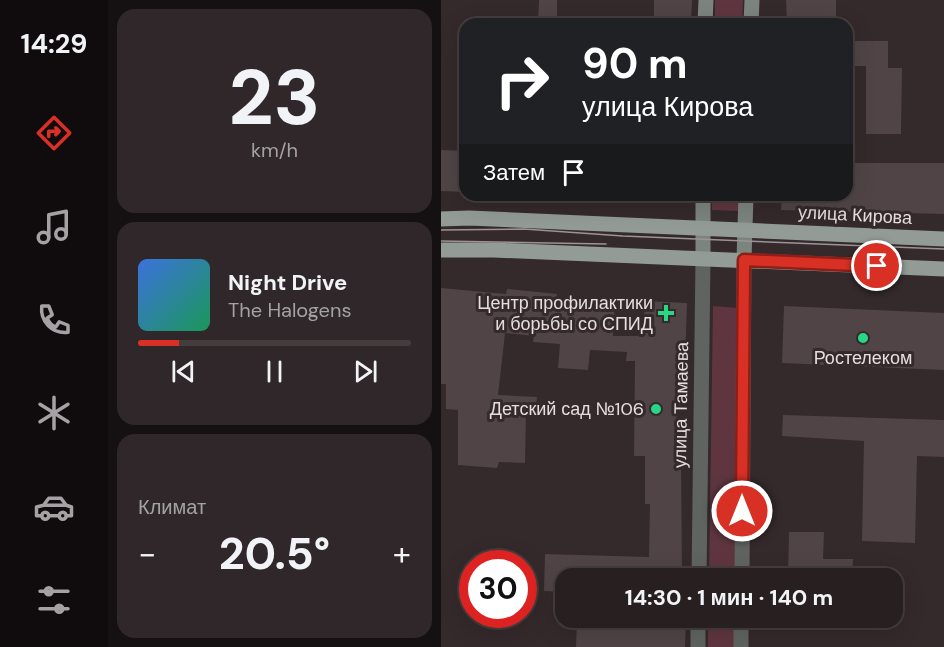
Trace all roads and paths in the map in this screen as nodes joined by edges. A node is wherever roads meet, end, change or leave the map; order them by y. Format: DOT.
graph roads {
  1 [pos="706,0"];
  2 [pos="752,0"];
  3 [pos="705,18"];
  4 [pos="751,18"];
  5 [pos="703,201"];
  6 [pos="746,201"];
  7 [pos="441,219"];
  8 [pos="702,228"];
  9 [pos="745,230"];
  10 [pos="944,239"];
  11 [pos="441,250"];
  12 [pos="703,258"];
  13 [pos="744,260"];
  14 [pos="944,269"];
  15 [pos="699,568"];
  16 [pos="742,568"];
  17 [pos="698,628"];
  18 [pos="741,628"];
  19 [pos="698,647"];
  20 [pos="741,647"];
  1 -- 3 [label="main road"];
  2 -- 4 [label="main road"];
  5 -- 8 [label="main road, улица Тамаева"];
  6 -- 9 [label="main road"];
  7 -- 8 [label="main road, улица Кирова"];
  8 -- 9 [label="main road, улица Кирова"];
  8 -- 12 [label="main road, улица Тамаева"];
  9 -- 10 [label="main road, улица Кирова"];
  9 -- 13 [label="main road"];
  11 -- 12 [label="main road"];
  12 -- 13 [label="main road"];
  12 -- 15 [label="street, улица Тамаева"];
  13 -- 14 [label="main road"];
  13 -- 16 [label="street"];
  17 -- 19 [label="street"];
  18 -- 20 [label="street"];
}
